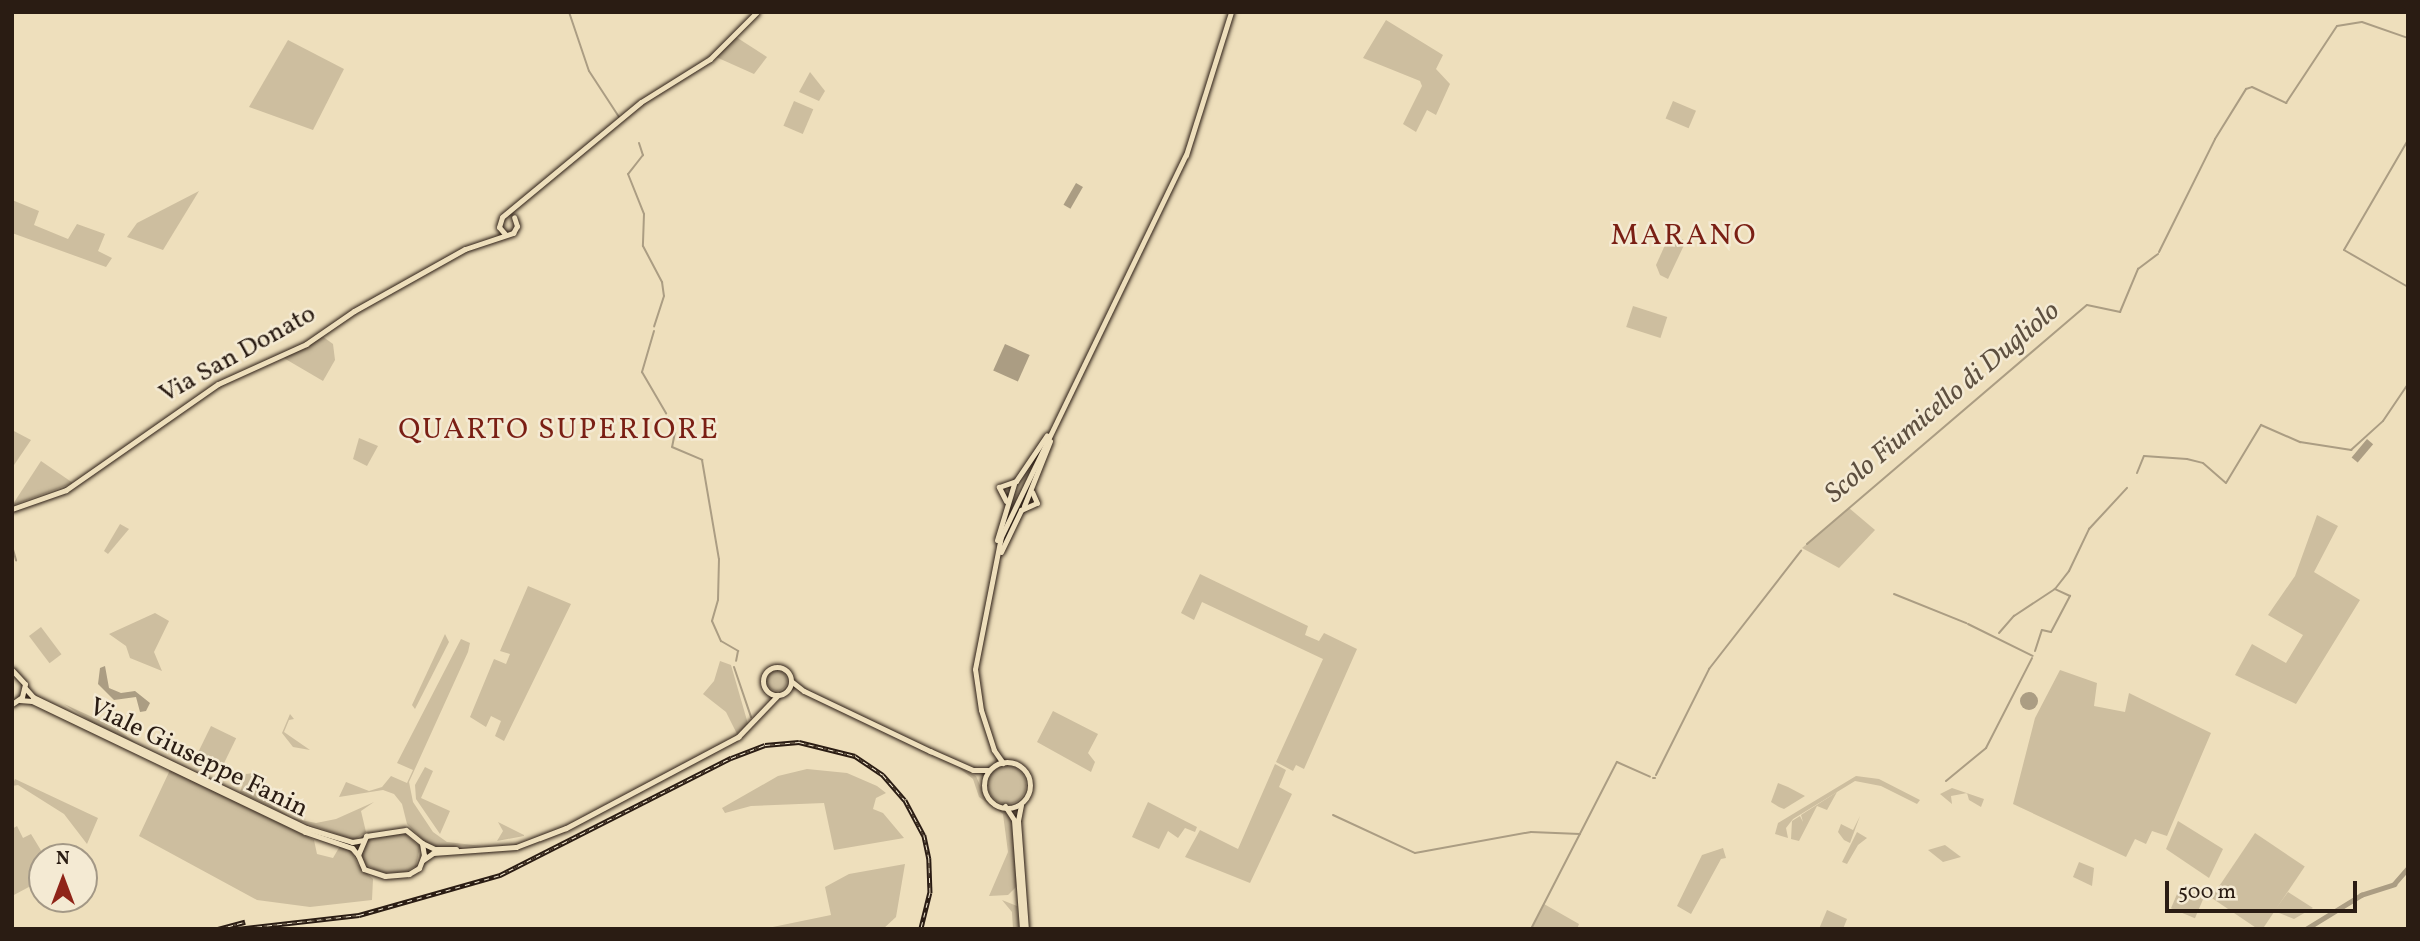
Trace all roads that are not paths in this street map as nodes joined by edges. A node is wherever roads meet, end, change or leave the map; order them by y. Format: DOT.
graph roads {
  1 [pos="757,12"];
  2 [pos="1231,12"];
  3 [pos="521,204"];
  4 [pos="507,215"];
  5 [pos="514,217"];
  6 [pos="499,227"];
  7 [pos="505,234"];
  8 [pos="488,242"];
  9 [pos="1055,425"];
  10 [pos="1016,481"];
  11 [pos="1032,492"];
  12 [pos="1006,501"];
  13 [pos="1023,508"];
  14 [pos="12,509"];
  15 [pos="991,579"];
  16 [pos="12,670"];
  17 [pos="791,681"];
  18 [pos="25,688"];
  19 [pos="788,690"];
  20 [pos="767,691"];
  21 [pos="804,691"];
  22 [pos="778,695"];
  23 [pos="19,700"];
  24 [pos="12,704"];
  25 [pos="765,706"];
  26 [pos="994,750"];
  27 [pos="1003,763"];
  28 [pos="990,768"];
  29 [pos="973,770"];
  30 [pos="982,783"];
  31 [pos="1021,805"];
  32 [pos="1005,806"];
  33 [pos="542,837"];
  34 [pos="363,840"];
  35 [pos="422,843"];
  36 [pos="358,855"];
  37 [pos="423,860"];
  38 [pos="1024,929"];
  1 -- 3 [label="main road"];
  2 -- 9 [label="main road"];
  3 -- 4 [label="main road"];
  3 -- 5 [label="main road"];
  4 -- 5 [label="main road"];
  4 -- 6 [label="main road"];
  5 -- 7 [label="main road"];
  6 -- 7 [label="main road"];
  6 -- 8 [label="main road"];
  7 -- 8 [label="main road, Via San Donato"];
  8 -- 14 [label="main road, Via San Donato"];
  9 -- 10 [label="main road"];
  9 -- 11 [label="main road"];
  9 -- 15 [label="main road"];
  10 -- 12 [label="main road"];
  10 -- 12 [label="main road"];
  11 -- 13 [label="main road"];
  11 -- 13 [label="main road"];
  12 -- 15 [label="main road"];
  13 -- 15 [label="main road"];
  15 -- 26 [label="main road"];
  16 -- 18 [label="main road"];
  17 -- 19 [label="main road"];
  17 -- 20 [label="main road"];
  17 -- 21 [label="main road"];
  18 -- 23 [label="main road"];
  18 -- 34 [label="main road, Viale Giuseppe Fanin"];
  19 -- 21 [label="main road"];
  19 -- 22 [label="main road"];
  20 -- 22 [label="main road"];
  20 -- 25 [label="main road"];
  21 -- 29 [label="main road"];
  22 -- 25 [label="main road"];
  23 -- 24 [label="main road"];
  23 -- 36 [label="main road, Viale Giuseppe Fanin"];
  25 -- 33 [label="main road"];
  26 -- 27 [label="main road"];
  26 -- 28 [label="main road"];
  27 -- 28 [label="main road"];
  27 -- 31 [label="main road"];
  28 -- 29 [label="main road"];
  28 -- 30 [label="main road"];
  29 -- 30 [label="main road"];
  30 -- 32 [label="main road"];
  31 -- 32 [label="main road"];
  31 -- 38 [label="main road"];
  32 -- 38 [label="main road"];
  33 -- 35 [label="main road"];
  33 -- 37 [label="main road"];
  34 -- 35 [label="main road"];
  34 -- 36 [label="main road"];
  35 -- 37 [label="main road"];
  36 -- 37 [label="main road"];
}
